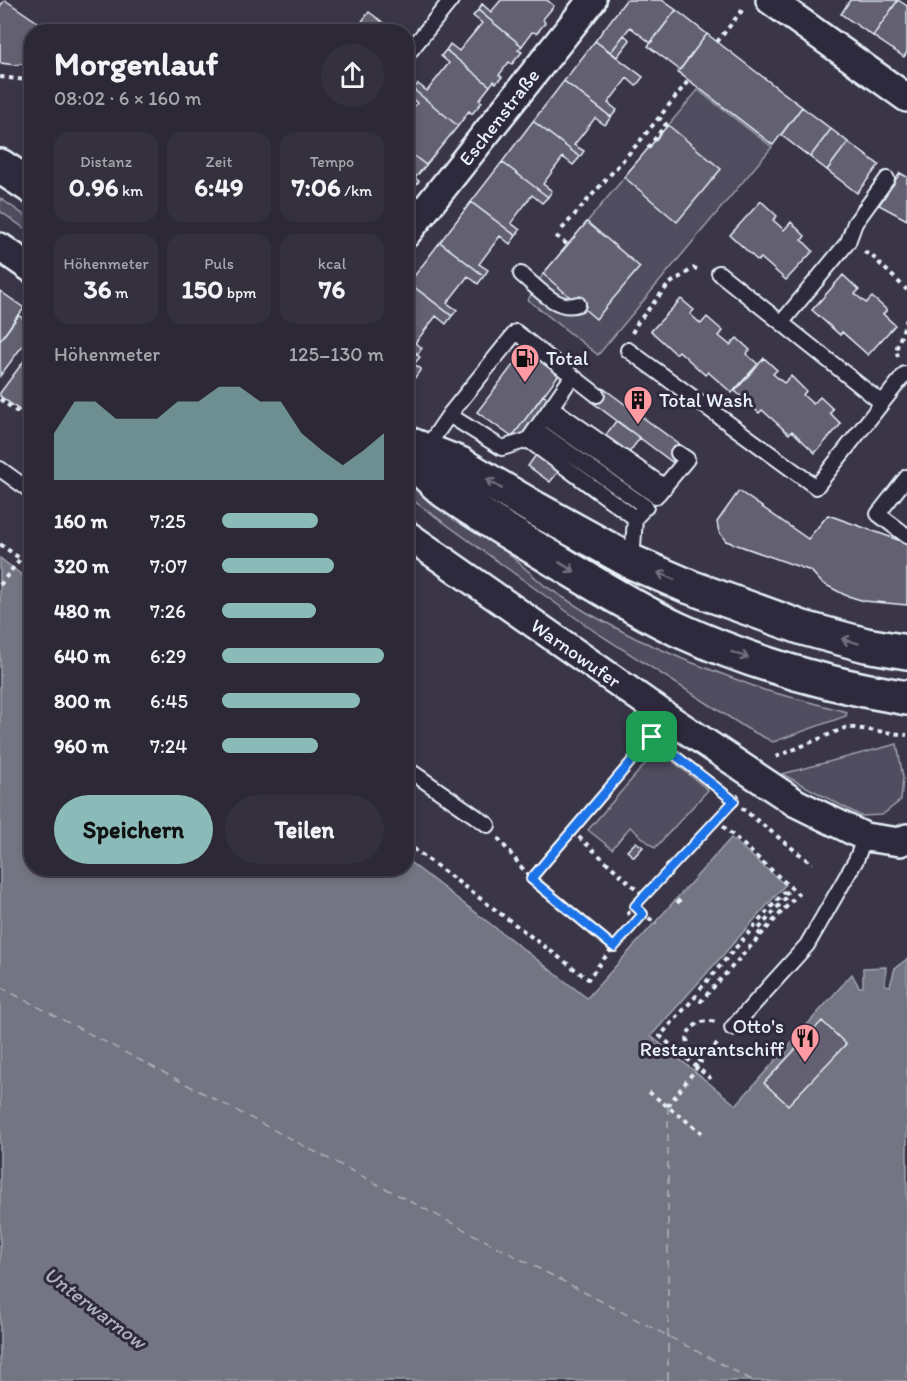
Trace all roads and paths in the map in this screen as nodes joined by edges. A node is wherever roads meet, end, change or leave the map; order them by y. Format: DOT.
graph roads {
  1 [pos="451,0"];
  2 [pos="592,0"];
  3 [pos="770,0"];
  4 [pos="744,8"];
  5 [pos="717,42"];
  6 [pos="414,46"];
  7 [pos="0,77"];
  8 [pos="24,80"];
  9 [pos="688,80"];
  10 [pos="907,98"];
  11 [pos="659,118"];
  12 [pos="640,141"];
  13 [pos="0,166"];
  14 [pos="887,179"];
  15 [pos="24,182"];
  16 [pos="414,224"];
  17 [pos="562,229"];
  18 [pos="556,236"];
  19 [pos="848,243"];
  20 [pos="568,245"];
  21 [pos="0,247"];
  22 [pos="24,264"];
  23 [pos="718,273"];
  24 [pos="521,274"];
  25 [pos="907,290"];
  26 [pos="579,304"];
  27 [pos="907,319"];
  28 [pos="782,322"];
  29 [pos="628,350"];
  30 [pos="906,374"];
  31 [pos="572,377"];
  32 [pos="597,395"];
  33 [pos="0,399"];
  34 [pos="882,402"];
  35 [pos="548,412"];
  36 [pos="449,415"];
  37 [pos="24,417"];
  38 [pos="532,434"];
  39 [pos="414,448"];
  40 [pos="414,449"];
  41 [pos="414,450"];
  42 [pos="678,453"];
  43 [pos="0,469"];
  44 [pos="907,477"];
  45 [pos="24,486"];
  46 [pos="661,492"];
  47 [pos="646,507"];
  48 [pos="635,518"];
  49 [pos="907,536"];
  50 [pos="414,540"];
  51 [pos="0,544"];
  52 [pos="20,558"];
  53 [pos="24,561"];
  54 [pos="632,562"];
  55 [pos="0,585"];
  56 [pos="907,652"];
  57 [pos="907,698"];
  58 [pos="660,728"];
  59 [pos="907,735"];
  60 [pos="661,744"];
  61 [pos="776,757"];
  62 [pos="679,758"];
  63 [pos="414,774"];
  64 [pos="734,801"];
  65 [pos="716,820"];
  66 [pos="488,825"];
  67 [pos="572,831"];
  68 [pos="866,837"];
  69 [pos="907,838"];
  70 [pos="414,849"];
  71 [pos="812,864"];
  72 [pos="531,879"];
  73 [pos="644,896"];
  74 [pos="635,906"];
  75 [pos="643,914"];
  76 [pos="636,921"];
  77 [pos="656,924"];
  78 [pos="748,933"];
  79 [pos="761,935"];
  80 [pos="756,941"];
  81 [pos="614,947"];
  82 [pos="700,989"];
  83 [pos="727,1027"];
  84 [pos="697,1068"];
  85 [pos="711,1079"];
  86 [pos="649,1092"];
  87 [pos="668,1106"];
  88 [pos="702,1133"];
  1 -- 6 [label="lane"];
  2 -- 16 [label="street, Eschenstraße"];
  3 -- 10 [label="street"];
  4 -- 5 [label="path"];
  7 -- 8 [label="path"];
  9 -- 11 [label="path"];
  11 -- 12 [label="path"];
  11 -- 12 [label="path"];
  12 -- 17 [label="path"];
  13 -- 15 [label="main road"];
  14 -- 19 [label="lane"];
  18 -- 20 [label="path"];
  19 -- 25 [label="path"];
  19 -- 28 [label="lane"];
  21 -- 22 [label="street"];
  23 -- 28 [label="lane"];
  23 -- 29 [label="path"];
  24 -- 26 [label="lane"];
  27 -- 30 [label="path"];
  28 -- 34 [label="lane"];
  29 -- 34 [label="lane"];
  30 -- 34 [label="lane"];
  31 -- 32 [label="lane"];
  31 -- 35 [label="lane"];
  31 -- 36 [label="lane"];
  33 -- 37 [label="path"];
  35 -- 38 [label="lane"];
  35 -- 46 [label="lane"];
  36 -- 38 [label="lane"];
  36 -- 39 [label="lane"];
  38 -- 47 [label="lane"];
  38 -- 48 [label="lane"];
  54 -- 40 [label="main road, one-way"];
  41 -- 57 [label="main road, one-way"];
  42 -- 46 [label="lane"];
  43 -- 45 [label="lane"];
  44 -- 49 [label="lane"];
  46 -- 47 [label="lane"];
  47 -- 48 [label="lane"];
  48 -- 54 [label="lane"];
  50 -- 58 [label="street, Warnowufer"];
  51 -- 52 [label="path"];
  52 -- 53 [label="path"];
  52 -- 55 [label="path"];
  56 -- 54 [label="main road, one-way"];
  58 -- 60 [label="path"];
  58 -- 67 [label="path"];
  58 -- 68 [label="street, Warnowufer"];
  59 -- 61 [label="path"];
  62 -- 64 [label="path"];
  63 -- 66 [label="lane"];
  64 -- 65 [label="path"];
  64 -- 71 [label="path"];
  65 -- 73 [label="path"];
  65 -- 79 [label="path"];
  66 -- 72 [label="path"];
  67 -- 72 [label="path"];
  67 -- 73 [label="path"];
  68 -- 69 [label="street, Warnowufer"];
  68 -- 83 [label="lane"];
  70 -- 81 [label="path"];
  72 -- 81 [label="path"];
  73 -- 74 [label="path"];
  74 -- 75 [label="path"];
  74 -- 76 [label="path"];
  75 -- 76 [label="path"];
  75 -- 77 [label="path"];
  76 -- 81 [label="path"];
  78 -- 79 [label="path"];
  78 -- 80 [label="path"];
  78 -- 82 [label="path"];
  79 -- 80 [label="path"];
  80 -- 84 [label="path"];
  83 -- 84 [label="path"];
  84 -- 85 [label="path"];
  84 -- 87 [label="path"];
  86 -- 87 [label="path"];
  87 -- 88 [label="path"];
}
